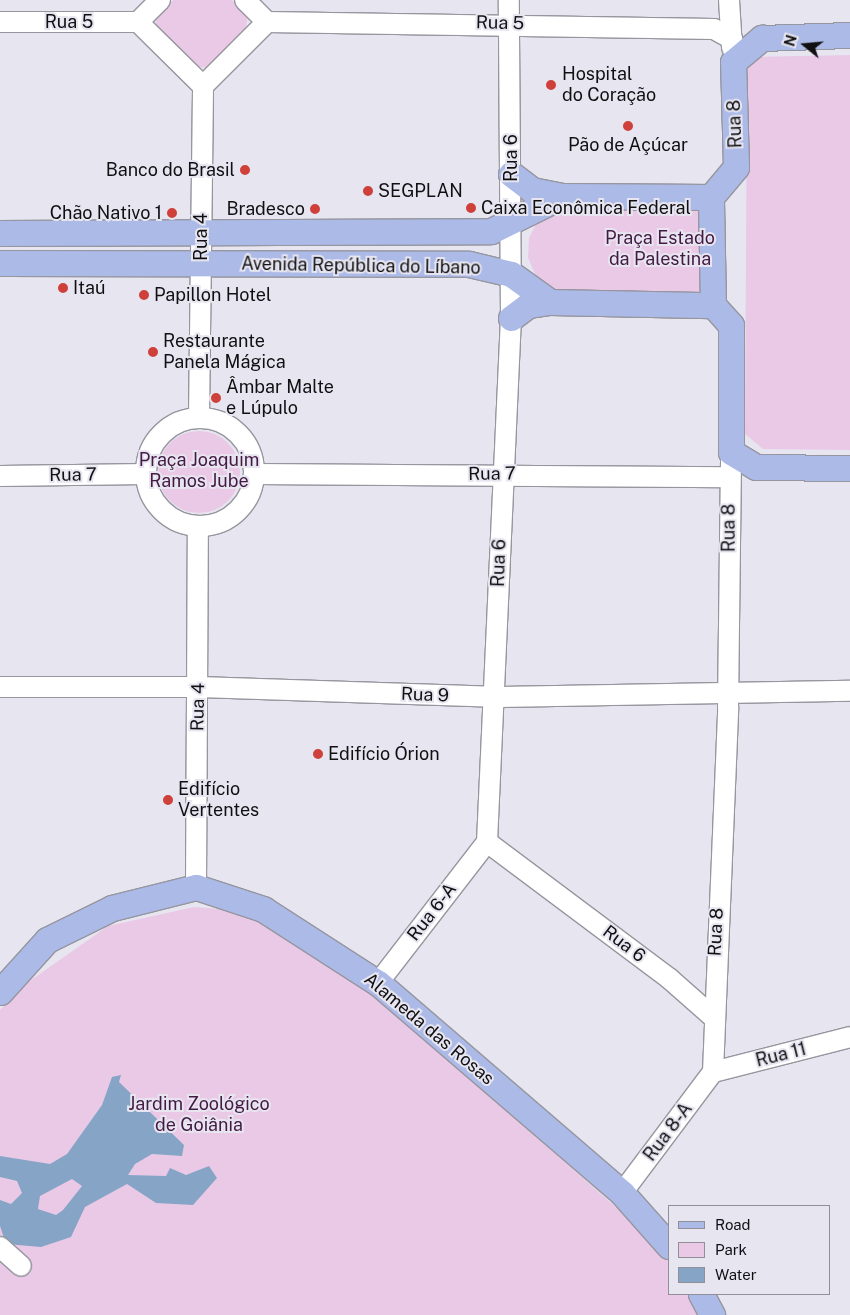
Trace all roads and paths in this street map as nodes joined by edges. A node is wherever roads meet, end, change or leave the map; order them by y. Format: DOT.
graph roads {
  1 [pos="160,0"];
  2 [pos="245,0"];
  3 [pos="509,0"];
  4 [pos="729,0"];
  5 [pos="0,22"];
  6 [pos="138,22"];
  7 [pos="267,22"];
  8 [pos="510,23"];
  9 [pos="850,35"];
  10 [pos="732,50"];
  11 [pos="202,86"];
  12 [pos="511,174"];
  13 [pos="562,196"];
  14 [pos="711,197"];
  15 [pos="511,225"];
  16 [pos="58,232"];
  17 [pos="201,232"];
  18 [pos="0,233"];
  19 [pos="0,263"];
  20 [pos="58,263"];
  21 [pos="201,264"];
  22 [pos="511,274"];
  23 [pos="550,302"];
  24 [pos="713,305"];
  25 [pos="511,318"];
  26 [pos="199,418"];
  27 [pos="731,452"];
  28 [pos="850,468"];
  29 [pos="146,474"];
  30 [pos="254,474"];
  31 [pos="502,475"];
  32 [pos="0,476"];
  33 [pos="730,477"];
  34 [pos="198,527"];
  35 [pos="0,687"];
  36 [pos="199,687"];
  37 [pos="728,690"];
  38 [pos="850,691"];
  39 [pos="493,698"];
  40 [pos="487,842"];
  41 [pos="196,887"];
  42 [pos="378,983"];
  43 [pos="0,992"];
  44 [pos="712,1016"];
  45 [pos="850,1037"];
  46 [pos="713,1072"];
  47 [pos="622,1193"];
  48 [pos="668,1245"];
  49 [pos="0,1248"];
  50 [pos="21,1266"];
  51 [pos="702,1295"];
  52 [pos="712,1315"];
  1 -- 6 [label="street"];
  2 -- 7 [label="street"];
  3 -- 8 [label="street, Rua 6"];
  4 -- 10 [label="street, Rua 8"];
  5 -- 6 [label="street, Rua 5"];
  6 -- 11 [label="street"];
  7 -- 8 [label="street, Rua 5"];
  7 -- 11 [label="street"];
  8 -- 10 [label="street, Rua 5"];
  8 -- 12 [label="street, Rua 6"];
  9 -- 10 [label="main road"];
  10 -- 14 [label="main road, Rua 8"];
  11 -- 17 [label="street, Rua 4"];
  12 -- 13 [label="main road"];
  12 -- 15 [label="street, Rua 6"];
  13 -- 14 [label="main road"];
  13 -- 15 [label="main road, Avenida República do Líbano"];
  14 -- 24 [label="main road"];
  15 -- 17 [label="main road, Avenida República do Líbano"];
  15 -- 22 [label="street, Rua 6"];
  16 -- 17 [label="main road, Avenida República do Líbano"];
  16 -- 18 [label="main road, Avenida República do Líbano"];
  16 -- 20 [label="main road"];
  17 -- 21 [label="street, Rua 4"];
  19 -- 20 [label="main road, Avenida República do Líbano"];
  20 -- 21 [label="main road, Avenida República do Líbano"];
  21 -- 22 [label="main road, Avenida República do Líbano"];
  21 -- 26 [label="street, Rua 4"];
  22 -- 23 [label="main road, Avenida República do Líbano"];
  22 -- 25 [label="street, Rua 6"];
  23 -- 24 [label="main road"];
  23 -- 25 [label="main road"];
  24 -- 27 [label="main road, Rua 8"];
  25 -- 31 [label="street, Rua 6"];
  26 -- 29 [label="street"];
  26 -- 30 [label="street"];
  27 -- 28 [label="main road"];
  27 -- 33 [label="street, Rua 8"];
  29 -- 32 [label="street, Rua 7"];
  29 -- 34 [label="street"];
  30 -- 31 [label="street, Rua 7"];
  30 -- 34 [label="street"];
  31 -- 33 [label="street, Rua 7"];
  31 -- 39 [label="street, Rua 6"];
  33 -- 37 [label="street, Rua 8"];
  34 -- 36 [label="street, Rua 4"];
  35 -- 36 [label="street, Rua 9"];
  36 -- 39 [label="street, Rua 9"];
  36 -- 41 [label="street, Rua 4"];
  37 -- 38 [label="street, Rua 9"];
  37 -- 39 [label="street, Rua 9"];
  37 -- 44 [label="street, Rua 8"];
  39 -- 40 [label="street, Rua 6"];
  40 -- 42 [label="street, Rua 6-A"];
  40 -- 44 [label="street, Rua 6"];
  41 -- 42 [label="main road, Alameda das Rosas"];
  41 -- 43 [label="main road"];
  42 -- 47 [label="main road, Alameda das Rosas"];
  44 -- 46 [label="street, Rua 8"];
  45 -- 46 [label="street, Rua 11"];
  46 -- 47 [label="street, Rua 8-A"];
  47 -- 48 [label="main road, Alameda das Rosas"];
  49 -- 50 [label="street"];
  51 -- 52 [label="main road"];
}
